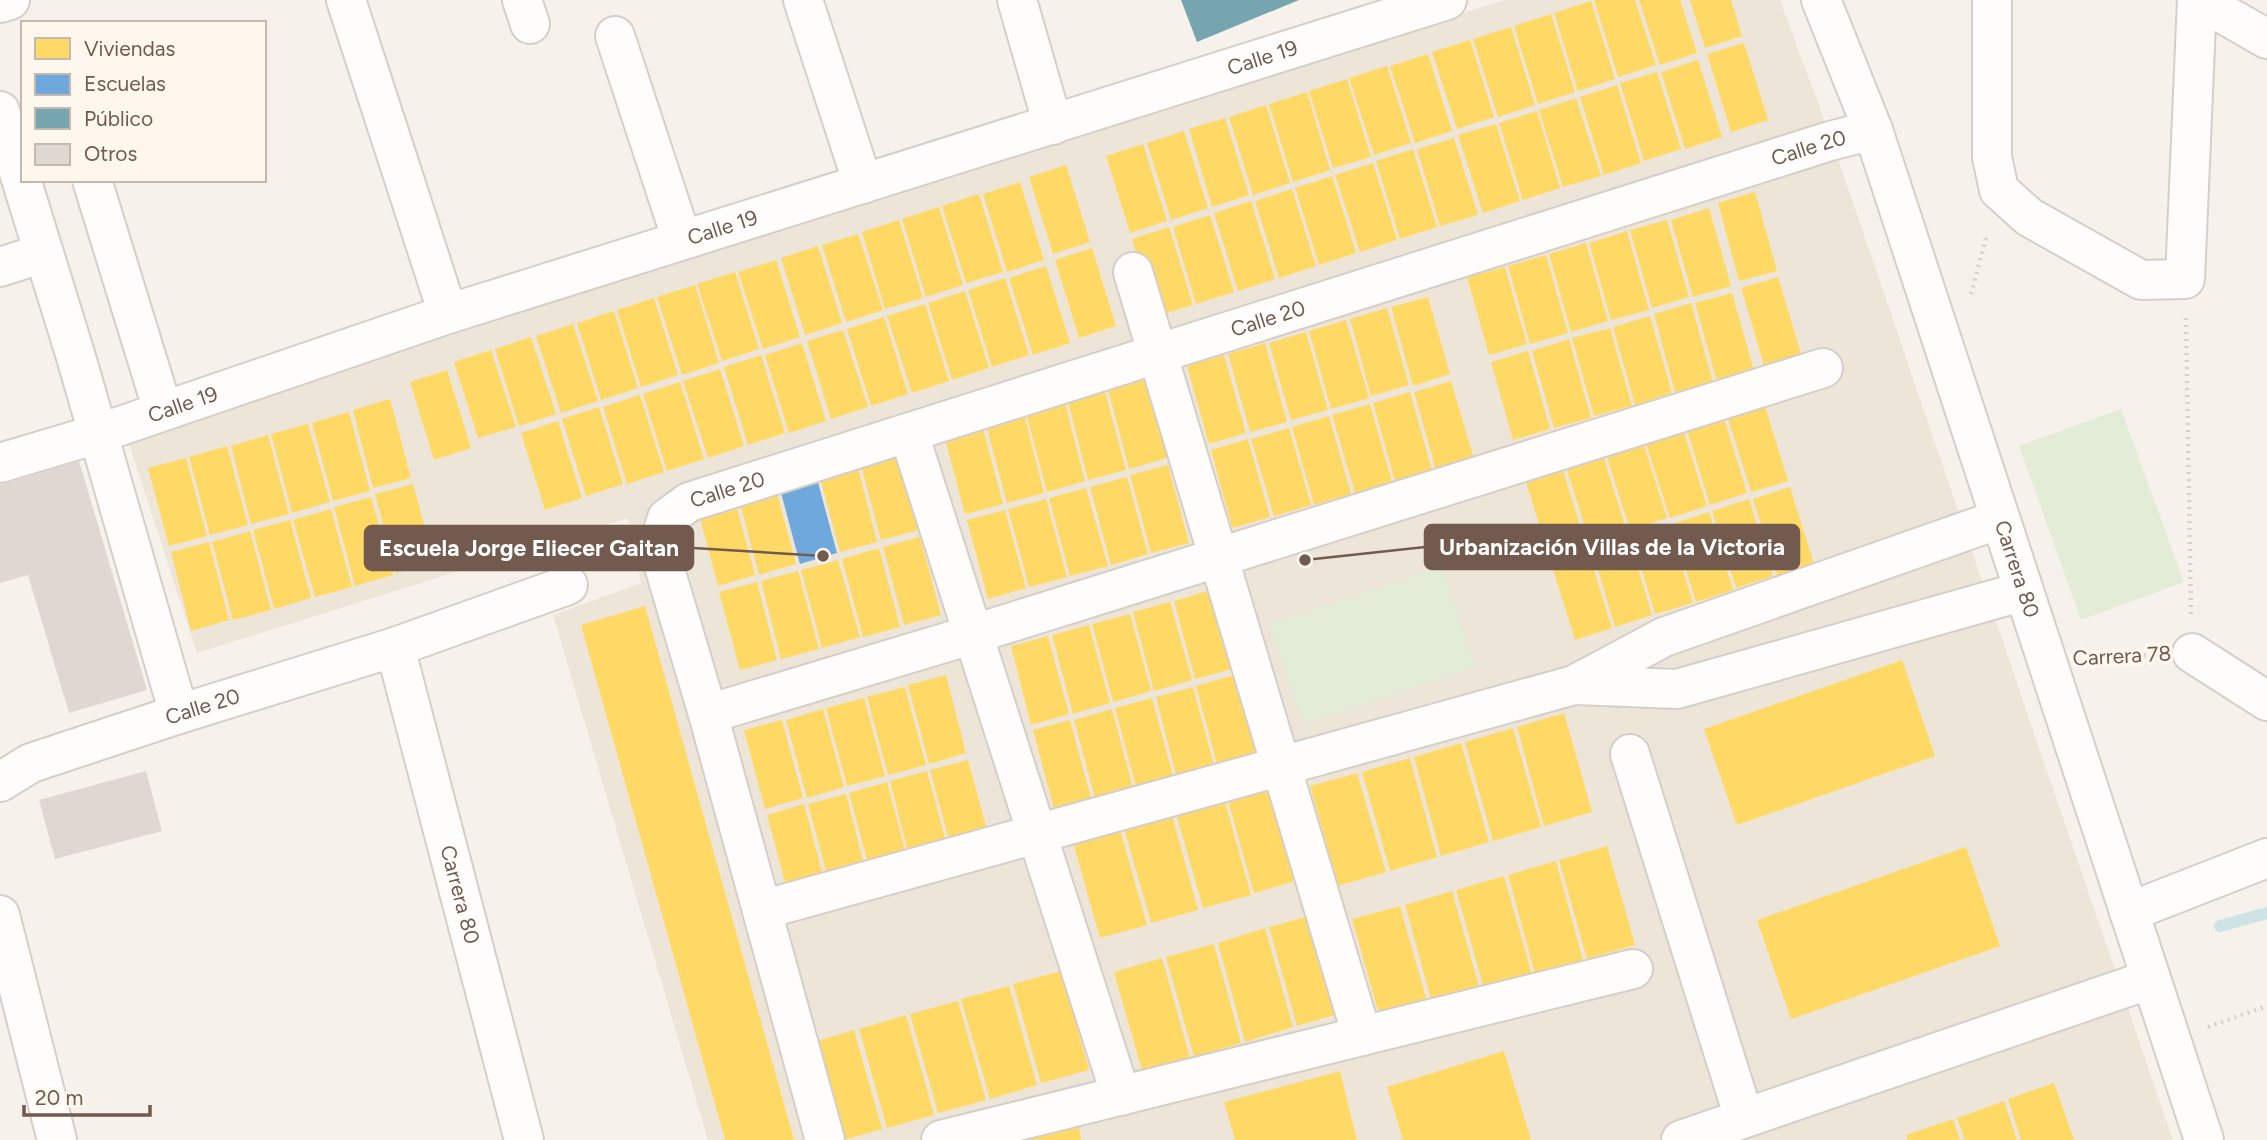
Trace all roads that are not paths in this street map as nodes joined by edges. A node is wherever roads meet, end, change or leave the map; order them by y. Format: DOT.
graph roads {
  1 [pos="10,0"];
  2 [pos="346,0"];
  3 [pos="803,0"];
  4 [pos="1017,0"];
  5 [pos="1447,0"];
  6 [pos="1821,0"];
  7 [pos="1992,0"];
  8 [pos="2198,0"];
  9 [pos="0,3"];
  10 [pos="615,36"];
  11 [pos="2267,39"];
  12 [pos="0,111"];
  13 [pos="1054,125"];
  14 [pos="1873,130"];
  15 [pos="21,179"];
  16 [pos="22,182"];
  17 [pos="93,182"];
  18 [pos="863,184"];
  19 [pos="682,240"];
  20 [pos="44,253"];
  21 [pos="0,267"];
  22 [pos="1133,272"];
  23 [pos="448,314"];
  24 [pos="1158,355"];
  25 [pos="1823,368"];
  26 [pos="163,411"];
  27 [pos="97,434"];
  28 [pos="909,435"];
  29 [pos="0,463"];
  30 [pos="2000,519"];
  31 [pos="1219,558"];
  32 [pos="568,585"];
  33 [pos="2024,591"];
  34 [pos="974,635"];
  35 [pos="395,647"];
  36 [pos="2192,653"];
  37 [pos="1574,685"];
  38 [pos="2267,701"];
  39 [pos="180,713"];
  40 [pos="708,713"];
  41 [pos="1630,754"];
  42 [pos="1281,766"];
  43 [pos="0,782"];
  44 [pos="1037,834"];
  45 [pos="2267,858"];
  46 [pos="762,910"];
  47 [pos="2129,912"];
  48 [pos="0,915"];
  49 [pos="1633,969"];
  50 [pos="2151,979"];
  51 [pos="1362,1036"];
  52 [pos="1121,1096"];
  53 [pos="1744,1118"];
  54 [pos="57,1140"];
  55 [pos="524,1140"];
  56 [pos="825,1140"];
  57 [pos="940,1140"];
  58 [pos="1681,1140"];
  59 [pos="2204,1140"];
  1 -- 9 [label="street"];
  2 -- 23 [label="street"];
  3 -- 18 [label="street"];
  4 -- 13 [label="street"];
  5 -- 13 [label="street, Calle 19"];
  6 -- 14 [label="street, Carrera 80"];
  7 -- 8 [label="street"];
  8 -- 11 [label="street"];
  10 -- 19 [label="street"];
  12 -- 15 [label="street"];
  13 -- 18 [label="street, Calle 19"];
  14 -- 24 [label="street, Calle 20"];
  14 -- 30 [label="street, Carrera 80"];
  16 -- 20 [label="street"];
  17 -- 26 [label="street"];
  18 -- 19 [label="street, Calle 19"];
  19 -- 23 [label="street, Calle 19"];
  20 -- 21 [label="street"];
  20 -- 27 [label="street"];
  22 -- 24 [label="street"];
  23 -- 26 [label="street, Calle 19"];
  24 -- 28 [label="street, Calle 20"];
  24 -- 31 [label="street"];
  25 -- 31 [label="street"];
  26 -- 27 [label="street, Calle 19"];
  27 -- 29 [label="street, Calle 19"];
  27 -- 39 [label="street"];
  28 -- 34 [label="street"];
  28 -- 40 [label="street, Calle 20"];
  30 -- 33 [label="street, Carrera 80"];
  30 -- 37 [label="street"];
  31 -- 34 [label="street"];
  31 -- 42 [label="street"];
  32 -- 35 [label="street, Calle 20"];
  33 -- 37 [label="street"];
  33 -- 47 [label="street, Carrera 80"];
  34 -- 40 [label="street"];
  34 -- 44 [label="street"];
  35 -- 39 [label="street, Calle 20"];
  35 -- 55 [label="street, Carrera 80"];
  36 -- 38 [label="street, Carrera 78"];
  37 -- 42 [label="street"];
  39 -- 43 [label="street, Calle 20"];
  40 -- 46 [label="street"];
  41 -- 53 [label="street"];
  42 -- 44 [label="street"];
  42 -- 51 [label="street"];
  44 -- 46 [label="street"];
  44 -- 52 [label="street"];
  45 -- 47 [label="street"];
  46 -- 56 [label="street"];
  47 -- 50 [label="street, Carrera 80"];
  48 -- 54 [label="street"];
  49 -- 51 [label="street"];
  50 -- 53 [label="street"];
  50 -- 59 [label="street, Carrera 80"];
  51 -- 52 [label="street"];
  52 -- 57 [label="street"];
  53 -- 58 [label="street"];
}
